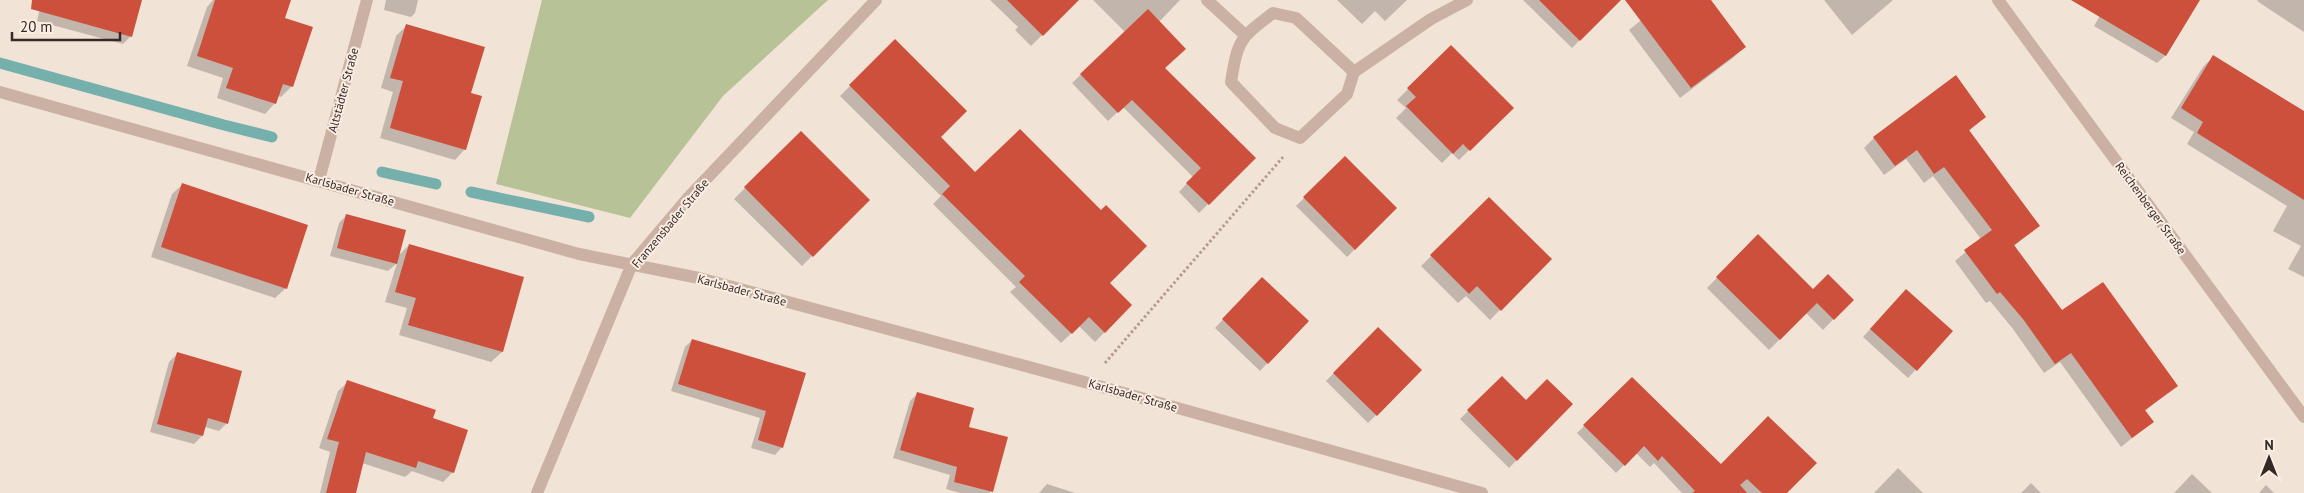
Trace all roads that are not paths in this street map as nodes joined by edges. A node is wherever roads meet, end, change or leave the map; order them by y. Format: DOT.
graph roads {
  1 [pos="367,0"];
  2 [pos="876,0"];
  3 [pos="1207,0"];
  4 [pos="1467,0"];
  5 [pos="1998,0"];
  6 [pos="1245,35"];
  7 [pos="1354,72"];
  8 [pos="0,92"];
  9 [pos="319,180"];
  10 [pos="632,264"];
  11 [pos="2304,417"];
  12 [pos="537,493"];
  13 [pos="1482,493"];
  1 -- 9 [label="street, Altstädter Straße"];
  2 -- 10 [label="street, Franzensbader Straße"];
  3 -- 6 [label="street"];
  4 -- 7 [label="street"];
  5 -- 11 [label="street, Reichenberger Straße"];
  6 -- 7 [label="street"];
  6 -- 7 [label="street"];
  8 -- 9 [label="street, Karlsbader Straße"];
  9 -- 10 [label="street, Karlsbader Straße"];
  10 -- 12 [label="street, Franzensbader Straße"];
  10 -- 13 [label="street, Karlsbader Straße"];
}
